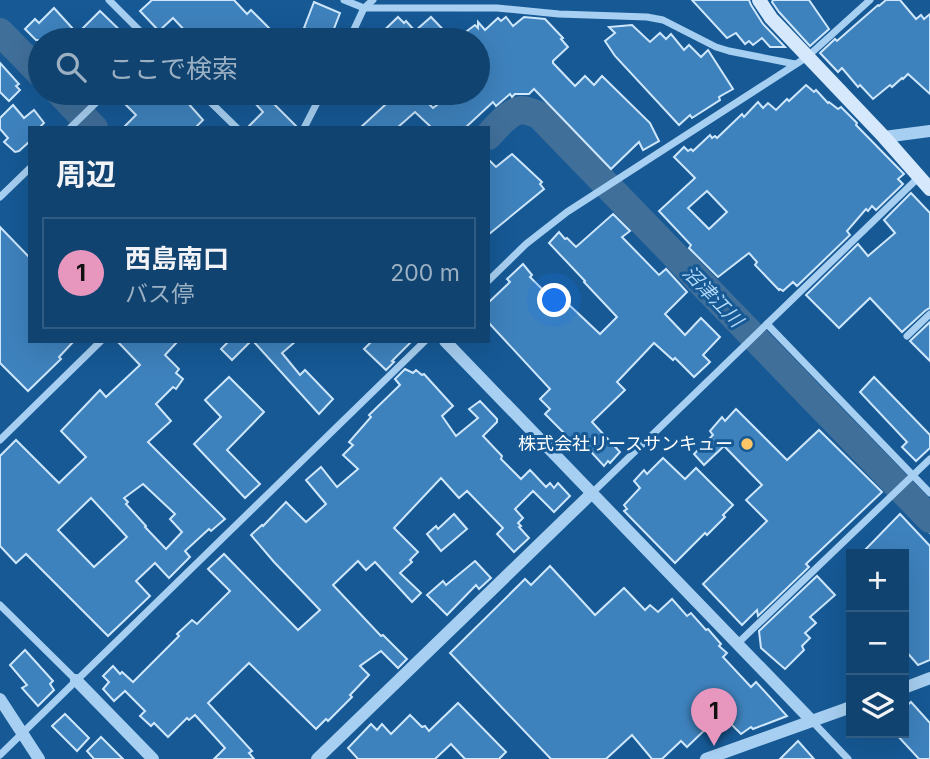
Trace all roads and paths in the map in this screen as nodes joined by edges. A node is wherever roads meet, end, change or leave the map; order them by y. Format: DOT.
graph roads {
  1 [pos="109,0"];
  2 [pos="344,0"];
  3 [pos="373,0"];
  4 [pos="759,0"];
  5 [pos="870,0"];
  6 [pos="363,8"];
  7 [pos="137,28"];
  8 [pos="354,28"];
  9 [pos="801,61"];
  10 [pos="94,105"];
  11 [pos="213,105"];
  12 [pos="316,105"];
  13 [pos="72,126"];
  14 [pos="235,126"];
  15 [pos="305,126"];
  16 [pos="930,131"];
  17 [pos="884,137"];
  18 [pos="28,170"];
  19 [pos="920,177"];
  20 [pos="930,189"];
  21 [pos="0,197"];
  22 [pos="490,279"];
  23 [pos="930,314"];
  24 [pos="767,324"];
  25 [pos="907,336"];
  26 [pos="99,343"];
  27 [pos="423,343"];
  28 [pos="447,343"];
  29 [pos="0,440"];
  30 [pos="930,458"];
  31 [pos="913,475"];
  32 [pos="592,493"];
  33 [pos="930,493"];
  34 [pos="0,605"];
  35 [pos="737,644"];
  36 [pos="930,678"];
  37 [pos="76,680"];
  38 [pos="909,686"];
  39 [pos="0,699"];
  40 [pos="846,709"];
  41 [pos="812,721"];
  42 [pos="22,734"];
  43 [pos="0,755"];
  44 [pos="39,759"];
  45 [pos="153,759"];
  46 [pos="317,759"];
  47 [pos="706,759"];
  48 [pos="848,759"];
  1 -- 7 [label="street"];
  2 -- 6 [label="street"];
  3 -- 6 [label="street"];
  4 -- 9 [label="main road"];
  5 -- 9 [label="street"];
  6 -- 8 [label="street"];
  6 -- 9 [label="street"];
  9 -- 17 [label="main road"];
  9 -- 22 [label="street"];
  10 -- 13 [label="street"];
  11 -- 14 [label="street"];
  12 -- 15 [label="street"];
  16 -- 17 [label="street"];
  17 -- 19 [label="main road"];
  18 -- 21 [label="street"];
  19 -- 20 [label="main road"];
  19 -- 24 [label="street"];
  23 -- 25 [label="street"];
  24 -- 31 [label="street"];
  24 -- 32 [label="street"];
  26 -- 29 [label="street"];
  27 -- 37 [label="street"];
  28 -- 32 [label="street"];
  30 -- 31 [label="street"];
  31 -- 33 [label="street"];
  31 -- 35 [label="street"];
  32 -- 35 [label="street"];
  32 -- 46 [label="street"];
  34 -- 37 [label="street"];
  35 -- 41 [label="street"];
  36 -- 38 [label="street"];
  37 -- 42 [label="street"];
  37 -- 45 [label="street"];
  39 -- 42 [label="street"];
  40 -- 41 [label="street"];
  41 -- 47 [label="street"];
  41 -- 48 [label="street"];
  42 -- 43 [label="street"];
  42 -- 44 [label="street"];
}
